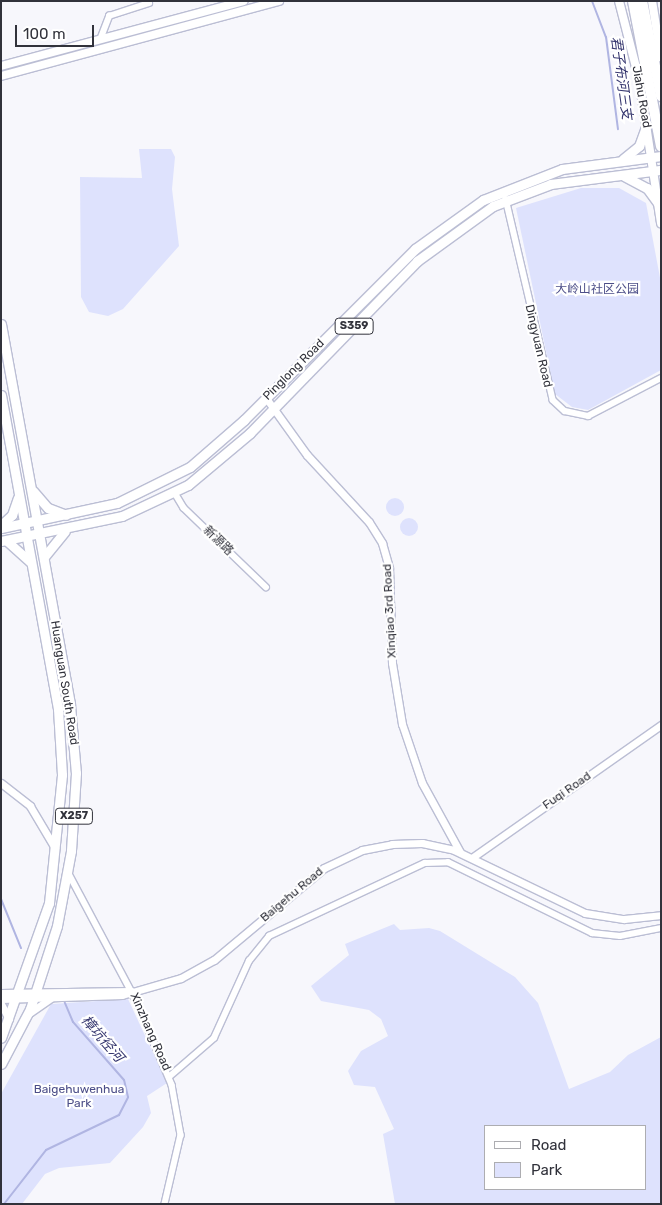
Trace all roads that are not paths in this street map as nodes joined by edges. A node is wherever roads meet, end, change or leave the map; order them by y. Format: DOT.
graph roads {
  1 [pos="243,1"];
  2 [pos="279,1"];
  3 [pos="619,1"];
  4 [pos="633,1"];
  5 [pos="642,1"];
  6 [pos="652,1"];
  7 [pos="149,3"];
  8 [pos="100,40"];
  9 [pos="661,57"];
  10 [pos="1,66"];
  11 [pos="1,76"];
  12 [pos="661,96"];
  13 [pos="646,127"];
  14 [pos="661,146"];
  15 [pos="661,156"];
  16 [pos="651,157"];
  17 [pos="618,161"];
  18 [pos="657,170"];
  19 [pos="616,175"];
  20 [pos="506,199"];
  21 [pos="658,203"];
  22 [pos="661,223"];
  23 [pos="1,324"];
  24 [pos="661,378"];
  25 [pos="1,395"];
  26 [pos="266,398"];
  27 [pos="274,409"];
  28 [pos="31,485"];
  29 [pos="19,493"];
  30 [pos="175,493"];
  31 [pos="71,515"];
  32 [pos="37,521"];
  33 [pos="25,523"];
  34 [pos="1,526"];
  35 [pos="69,529"];
  36 [pos="40,534"];
  37 [pos="27,536"];
  38 [pos="3,541"];
  39 [pos="44,557"];
  40 [pos="33,570"];
  41 [pos="266,587"];
  42 [pos="661,725"];
  43 [pos="1,783"];
  44 [pos="58,852"];
  45 [pos="460,852"];
  46 [pos="472,858"];
  47 [pos="68,872"];
  48 [pos="661,915"];
  49 [pos="661,928"];
  50 [pos="132,991"];
  51 [pos="1,993"];
  52 [pos="36,994"];
  53 [pos="20,995"];
  54 [pos="57,996"];
  55 [pos="1,999"];
  56 [pos="1,1004"];
  57 [pos="26,1016"];
  58 [pos="9,1023"];
  59 [pos="1,1038"];
  60 [pos="1,1064"];
  61 [pos="170,1076"];
  62 [pos="165,1204"];
  1 -- 8 [label="main road"];
  2 -- 11 [label="main road"];
  3 -- 13 [label="main road, Jiahu Road"];
  4 -- 14 [label="highway"];
  5 -- 12 [label="highway"];
  6 -- 9 [label="main road"];
  7 -- 8 [label="street"];
  8 -- 10 [label="main road"];
  13 -- 16 [label="main road, Jiahu Road"];
  13 -- 17 [label="main road"];
  15 -- 16 [label="main road, Pinglong Road / S359"];
  16 -- 17 [label="main road, Pinglong Road / S359"];
  16 -- 18 [label="main road, Jiahu Road"];
  17 -- 26 [label="main road, Pinglong Road / S359"];
  18 -- 19 [label="main road, Pinglong Road / S359"];
  18 -- 21 [label="main road, Jiahu Road"];
  19 -- 20 [label="main road, Pinglong Road / S359"];
  19 -- 21 [label="main road"];
  20 -- 24 [label="street, Dingyuan Road"];
  20 -- 27 [label="main road, Pinglong Road / S359"];
  21 -- 22 [label="main road, Jiahu Road"];
  23 -- 28 [label="main road, Huanguan South Road / X257"];
  25 -- 29 [label="main road, Huanguan South Road / X257"];
  26 -- 27 [label="street, Xinqiao 3rd Road"];
  26 -- 31 [label="main road, Pinglong Road / S359"];
  27 -- 30 [label="main road, Pinglong Road / S359"];
  27 -- 45 [label="street, Xinqiao 3rd Road"];
  28 -- 31 [label="main road"];
  28 -- 32 [label="main road, Huanguan South Road / X257"];
  29 -- 33 [label="main road, Huanguan South Road / X257"];
  29 -- 34 [label="main road"];
  30 -- 35 [label="main road, Pinglong Road / S359"];
  30 -- 41 [label="street, 新源路"];
  31 -- 32 [label="main road, Pinglong Road / S359"];
  32 -- 33 [label="main road, Pinglong Road / S359"];
  32 -- 36 [label="main road, Huanguan South Road / X257"];
  33 -- 34 [label="main road, S359"];
  33 -- 37 [label="main road, Huanguan South Road / X257"];
  35 -- 36 [label="main road, Pinglong Road / S359"];
  35 -- 39 [label="main road"];
  36 -- 37 [label="main road, S359"];
  36 -- 39 [label="main road, Huanguan South Road / X257"];
  37 -- 38 [label="main road, S359"];
  37 -- 40 [label="main road, Huanguan South Road / X257"];
  38 -- 40 [label="main road"];
  39 -- 47 [label="main road, Huanguan South Road / X257"];
  40 -- 44 [label="main road, Huanguan South Road / X257"];
  42 -- 46 [label="street, Fuqi Road"];
  43 -- 44 [label="street"];
  44 -- 53 [label="main road, Huanguan South Road / X257"];
  45 -- 46 [label="street, Baigehu Road"];
  45 -- 50 [label="street, Baigehu Road"];
  46 -- 48 [label="street, Baigehu Road"];
  47 -- 50 [label="street, Xinzhang Road"];
  47 -- 52 [label="main road, Huanguan South Road / X257"];
  49 -- 61 [label="street"];
  50 -- 52 [label="street, Baigehu Road"];
  50 -- 54 [label="street, Baigehu Road"];
  50 -- 61 [label="street, Xinzhang Road"];
  51 -- 53 [label="street"];
  52 -- 53 [label="street"];
  52 -- 54 [label="street, Baigehu Road"];
  52 -- 57 [label="main road, Huanguan South Road / X257"];
  53 -- 55 [label="street"];
  53 -- 58 [label="main road, Huanguan South Road / X257"];
  54 -- 57 [label="street"];
  56 -- 58 [label="street"];
  57 -- 60 [label="main road, Huanguan South Road / X257"];
  58 -- 59 [label="main road, Huanguan South Road / X257"];
  61 -- 62 [label="street, Xinzhang Road"];
}
